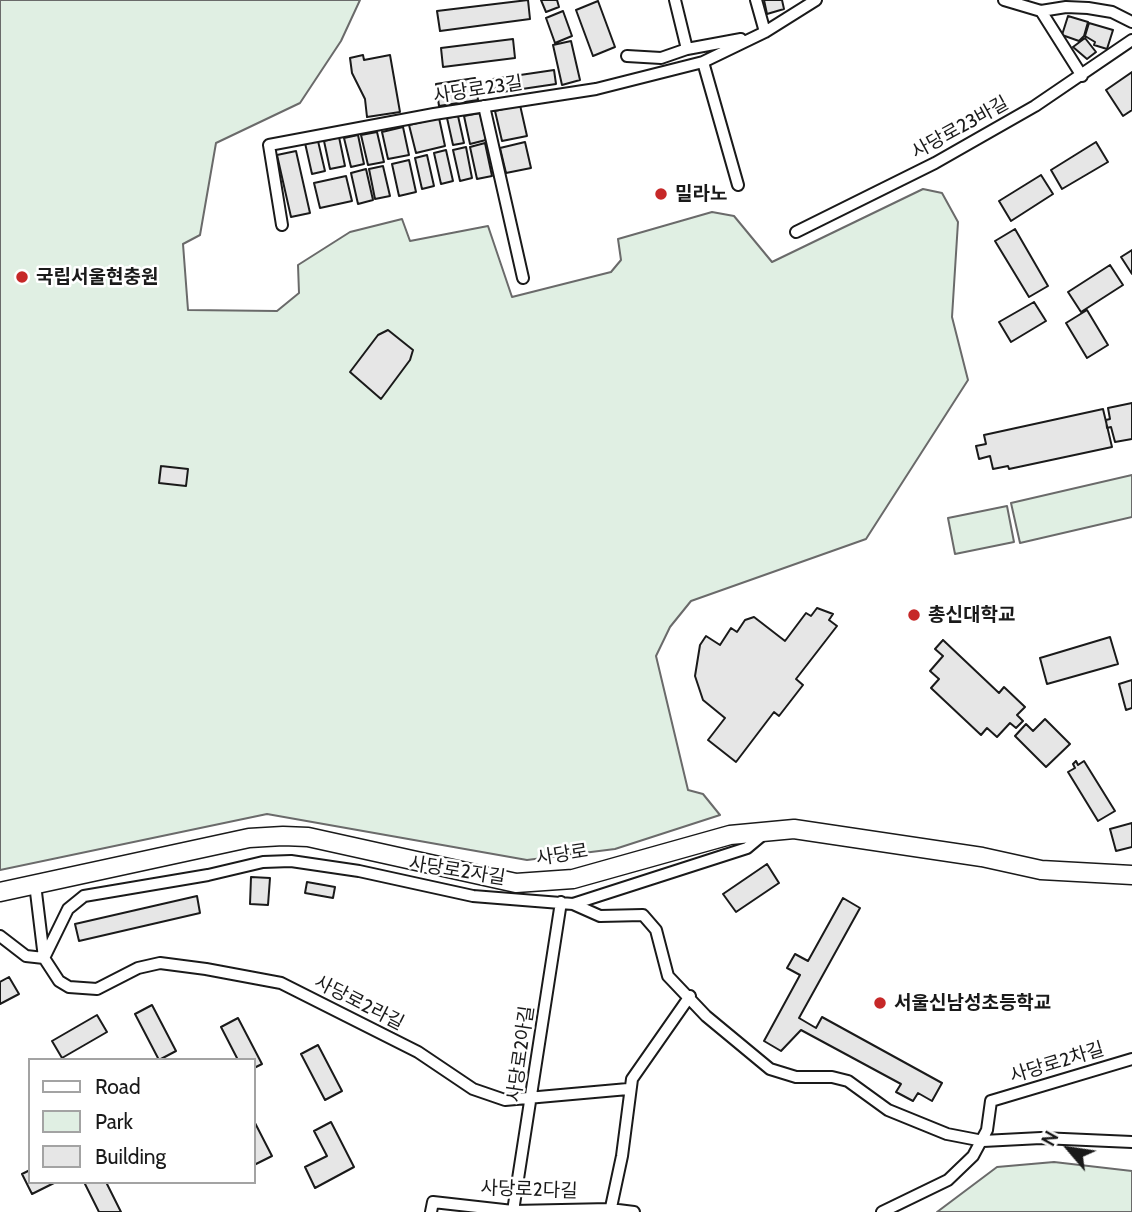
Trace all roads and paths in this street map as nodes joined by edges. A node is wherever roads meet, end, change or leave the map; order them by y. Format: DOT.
graph roads {
  1 [pos="675,0"];
  2 [pos="757,0"];
  3 [pos="816,0"];
  4 [pos="1004,0"];
  5 [pos="1041,11"];
  6 [pos="1132,23"];
  7 [pos="765,32"];
  8 [pos="752,37"];
  9 [pos="1132,40"];
  10 [pos="687,49"];
  11 [pos="627,56"];
  12 [pos="703,62"];
  13 [pos="1082,76"];
  14 [pos="484,106"];
  15 [pos="738,185"];
  16 [pos="282,225"];
  17 [pos="796,232"];
  18 [pos="523,278"];
  19 [pos="767,831"];
  20 [pos="1132,875"];
  21 [pos="35,884"];
  22 [pos="0,892"];
  23 [pos="567,903"];
  24 [pos="0,936"];
  25 [pos="44,958"];
  26 [pos="690,996"];
  27 [pos="1132,1059"];
  28 [pos="628,1089"];
  29 [pos="533,1099"];
  30 [pos="983,1141"];
  31 [pos="1132,1142"];
  32 [pos="513,1211"];
  33 [pos="610,1211"];
  34 [pos="431,1212"];
  35 [pos="634,1212"];
  36 [pos="882,1212"];
  1 -- 10 [label="street"];
  2 -- 7 [label="street"];
  3 -- 7 [label="street, 사당로23길"];
  4 -- 5 [label="street"];
  5 -- 6 [label="street"];
  5 -- 13 [label="street"];
  7 -- 8 [label="street, 사당로23길"];
  8 -- 10 [label="street"];
  8 -- 12 [label="street, 사당로23길"];
  9 -- 13 [label="street, 사당로23바길"];
  10 -- 11 [label="street"];
  12 -- 14 [label="street, 사당로23길"];
  12 -- 15 [label="street"];
  13 -- 17 [label="street, 사당로23바길"];
  14 -- 16 [label="street, 사당로23길"];
  14 -- 18 [label="street"];
  19 -- 20 [label="main road, 사당로"];
  19 -- 21 [label="main road, 사당로"];
  19 -- 23 [label="street"];
  21 -- 22 [label="main road, 사당로"];
  21 -- 25 [label="street"];
  23 -- 25 [label="street, 사당로2자길"];
  23 -- 26 [label="street, 사당로2자길"];
  23 -- 29 [label="street, 사당로2아길"];
  24 -- 25 [label="street"];
  25 -- 29 [label="street, 사당로2라길"];
  26 -- 28 [label="street"];
  26 -- 30 [label="street, 사당로2자길"];
  27 -- 30 [label="street, 사당로2차길"];
  28 -- 29 [label="street, 사당로2라길"];
  28 -- 33 [label="street"];
  29 -- 32 [label="street, 사당로2아길"];
  30 -- 31 [label="street, 사당로2자길"];
  30 -- 36 [label="street"];
  32 -- 33 [label="street, 사당로2다길"];
  32 -- 34 [label="street, 사당로2다길"];
  33 -- 35 [label="street, 사당로2다길"];
}
